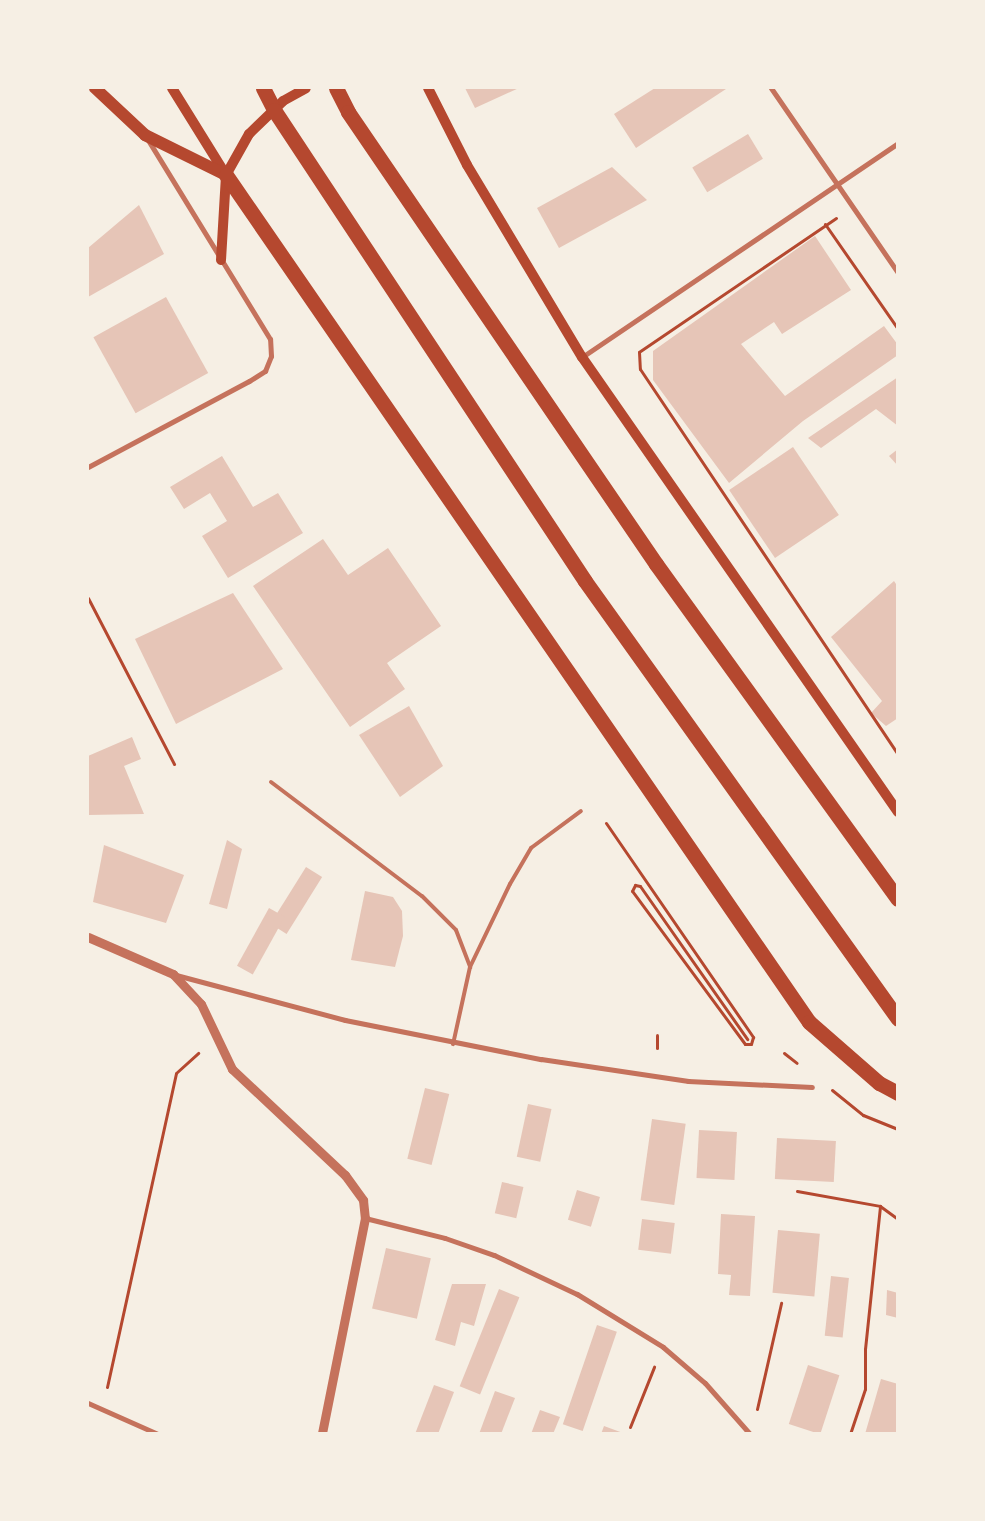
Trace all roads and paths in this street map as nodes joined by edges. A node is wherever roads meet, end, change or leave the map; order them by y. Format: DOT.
graph roads {
  1 [pos="95,88"];
  2 [pos="172,88"];
  3 [pos="263,88"];
  4 [pos="306,88"];
  5 [pos="336,88"];
  6 [pos="428,88"];
  7 [pos="772,88"];
  8 [pos="145,135"];
  9 [pos="898,143"];
  10 [pos="226,175"];
  11 [pos="837,185"];
  12 [pos="839,216"];
  13 [pos="822,218"];
  14 [pos="826,224"];
  15 [pos="221,260"];
  16 [pos="898,273"];
  17 [pos="898,329"];
  18 [pos="582,357"];
  19 [pos="88,467"];
  20 [pos="88,598"];
  21 [pos="898,755"];
  22 [pos="174,764"];
  23 [pos="271,782"];
  24 [pos="581,811"];
  25 [pos="898,812"];
  26 [pos="606,823"];
  27 [pos="898,899"];
  28 [pos="88,937"];
  29 [pos="470,967"];
  30 [pos="174,974"];
  31 [pos="898,1019"];
  32 [pos="657,1035"];
  33 [pos="216,1036"];
  34 [pos="747,1039"];
  35 [pos="453,1044"];
  36 [pos="657,1048"];
  37 [pos="826,1085"];
  38 [pos="812,1087"];
  39 [pos="898,1093"];
  40 [pos="898,1129"];
  41 [pos="797,1191"];
  42 [pos="880,1206"];
  43 [pos="365,1218"];
  44 [pos="898,1219"];
  45 [pos="781,1303"];
  46 [pos="663,1347"];
  47 [pos="88,1404"];
  48 [pos="101,1409"];
  49 [pos="756,1415"];
  50 [pos="630,1427"];
  51 [pos="158,1434"];
  52 [pos="322,1434"];
  53 [pos="750,1434"];
  54 [pos="850,1434"];
  1 -- 8 [label="main road"];
  2 -- 10 [label="main road"];
  3 -- 31 [label="highway"];
  4 -- 10 [label="main road"];
  5 -- 27 [label="highway"];
  6 -- 18 [label="main road"];
  7 -- 11 [label="street"];
  8 -- 10 [label="main road"];
  8 -- 15 [label="street"];
  9 -- 11 [label="street"];
  10 -- 15 [label="main road"];
  10 -- 39 [label="highway"];
  11 -- 16 [label="street"];
  11 -- 18 [label="street"];
  12 -- 14 [label="path"];
  13 -- 14 [label="path"];
  14 -- 17 [label="path"];
  14 -- 21 [label="path"];
  15 -- 19 [label="street"];
  18 -- 25 [label="main road"];
  20 -- 22 [label="path"];
  23 -- 29 [label="lane"];
  24 -- 29 [label="lane"];
  26 -- 34 [label="path"];
  28 -- 30 [label="street"];
  29 -- 35 [label="lane"];
  30 -- 33 [label="street"];
  30 -- 35 [label="street"];
  32 -- 36 [label="path"];
  33 -- 43 [label="street"];
  33 -- 48 [label="path"];
  35 -- 38 [label="street"];
  37 -- 40 [label="path"];
  41 -- 42 [label="path"];
  42 -- 44 [label="path"];
  42 -- 54 [label="path"];
  43 -- 46 [label="street"];
  43 -- 52 [label="street"];
  45 -- 49 [label="path"];
  46 -- 50 [label="path"];
  46 -- 53 [label="street"];
  47 -- 48 [label="street"];
  48 -- 51 [label="street"];
}
